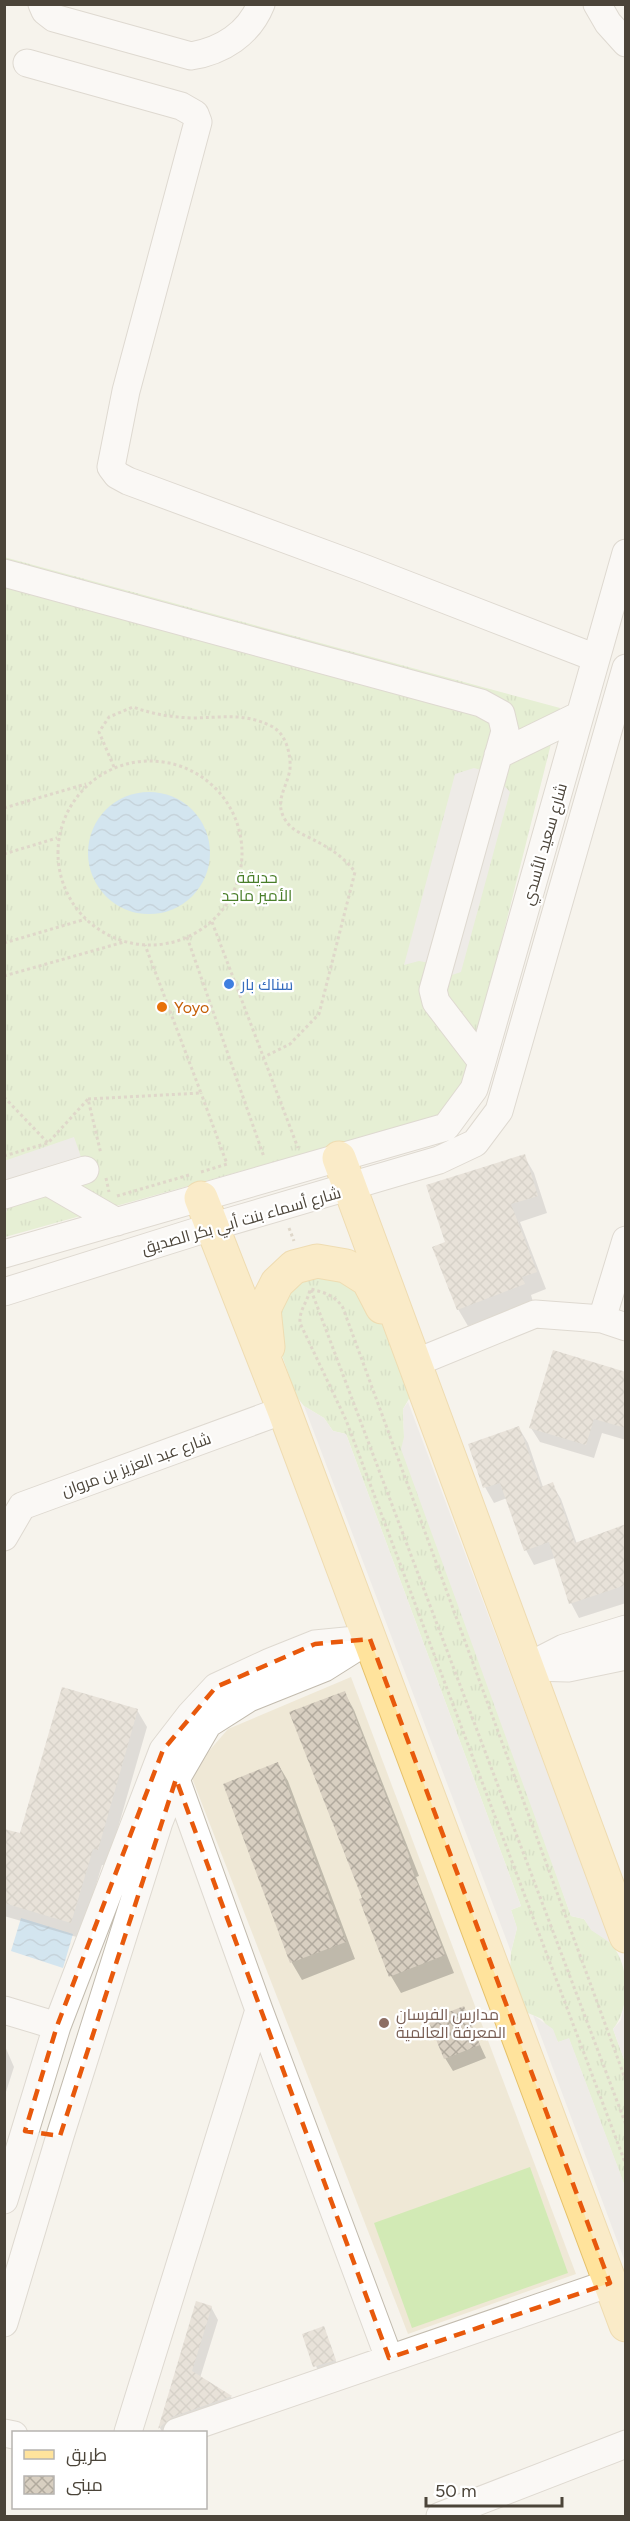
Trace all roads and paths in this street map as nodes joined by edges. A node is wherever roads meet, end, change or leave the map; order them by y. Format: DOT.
graph roads {
  1 [pos="42,4"];
  2 [pos="261,4"];
  3 [pos="597,4"];
  4 [pos="626,43"];
  5 [pos="27,63"];
  6 [pos="626,553"];
  7 [pos="4,573"];
  8 [pos="596,658"];
  9 [pos="625,670"];
  10 [pos="580,715"];
  11 [pos="498,755"];
  12 [pos="114,767"];
  13 [pos="87,784"];
  14 [pos="4,808"];
  15 [pos="58,838"];
  16 [pos="4,854"];
  17 [pos="86,919"];
  18 [pos="212,921"];
  19 [pos="187,938"];
  20 [pos="124,941"];
  21 [pos="4,943"];
  22 [pos="145,945"];
  23 [pos="4,976"];
  24 [pos="264,1057"];
  25 [pos="482,1062"];
  26 [pos="201,1093"];
  27 [pos="4,1097"];
  28 [pos="88,1099"];
  29 [pos="446,1127"];
  30 [pos="48,1143"];
  31 [pos="475,1143"];
  32 [pos="4,1156"];
  33 [pos="305,1167"];
  34 [pos="98,1170"];
  35 [pos="344,1173"];
  36 [pos="271,1177"];
  37 [pos="48,1182"];
  38 [pos="4,1195"];
  39 [pos="282,1207"];
  40 [pos="206,1213"];
  41 [pos="117,1222"];
  42 [pos="626,1240"];
  43 [pos="4,1254"];
  44 [pos="306,1277"];
  45 [pos="4,1292"];
  46 [pos="614,1323"];
  47 [pos="415,1363"];
  48 [pos="284,1410"];
  49 [pos="4,1537"];
  50 [pos="626,1629"];
  51 [pos="370,1639"];
  52 [pos="626,1656"];
  53 [pos="527,1667"];
  54 [pos="176,1779"];
  55 [pos="626,1936"];
  56 [pos="4,2010"];
  57 [pos="259,2010"];
  58 [pos="57,2026"];
  59 [pos="626,2081"];
  60 [pos="626,2125"];
  61 [pos="25,2131"];
  62 [pos="60,2136"];
  63 [pos="626,2165"];
  64 [pos="4,2200"];
  65 [pos="610,2283"];
  66 [pos="4,2323"];
  67 [pos="626,2325"];
  68 [pos="389,2358"];
  69 [pos="129,2431"];
  70 [pos="183,2431"];
  71 [pos="626,2444"];
  72 [pos="443,2516"];
  1 -- 2 [label="street"];
  3 -- 4 [label="street"];
  5 -- 8 [label="street"];
  6 -- 8 [label="street, شارع سعيد الأسدي"];
  7 -- 11 [label="street"];
  8 -- 10 [label="street, شارع سعيد الأسدي"];
  9 -- 31 [label="street, شارع سعيد الأسدي"];
  10 -- 11 [label="street"];
  10 -- 25 [label="street, شارع سعيد الأسدي"];
  11 -- 25 [label="street"];
  12 -- 13 [label="path"];
  12 -- 18 [label="path"];
  12 -- 24 [label="path"];
  13 -- 14 [label="path"];
  13 -- 15 [label="path"];
  15 -- 16 [label="path"];
  15 -- 17 [label="path"];
  17 -- 20 [label="path"];
  17 -- 21 [label="path"];
  18 -- 19 [label="path"];
  18 -- 24 [label="path"];
  19 -- 22 [label="path"];
  19 -- 36 [label="path"];
  20 -- 22 [label="path"];
  20 -- 23 [label="path"];
  22 -- 26 [label="path"];
  24 -- 33 [label="path"];
  25 -- 29 [label="street, شارع سعيد الأسدي"];
  26 -- 28 [label="path"];
  26 -- 34 [label="path"];
  27 -- 30 [label="path"];
  28 -- 30 [label="path"];
  28 -- 34 [label="path"];
  29 -- 35 [label="street, شارع أسماء بنت أبي بكر الصديق"];
  30 -- 32 [label="path"];
  31 -- 35 [label="street, شارع أسماء بنت أبي بكر الصديق"];
  33 -- 35 [label="street, شارع أسماء بنت أبي بكر الصديق"];
  33 -- 36 [label="street, شارع أسماء بنت أبي بكر الصديق"];
  34 -- 37 [label="street"];
  35 -- 39 [label="street, شارع أسماء بنت أبي بكر الصديق"];
  35 -- 47 [label="main road"];
  36 -- 40 [label="street, شارع أسماء بنت أبي بكر الصديق"];
  37 -- 38 [label="street"];
  37 -- 41 [label="street"];
  39 -- 40 [label="street, شارع أسماء بنت أبي بكر الصديق"];
  39 -- 44 [label="path"];
  40 -- 41 [label="street, شارع أسماء بنت أبي بكر الصديق"];
  40 -- 45 [label="street, شارع أسماء بنت أبي بكر الصديق"];
  40 -- 48 [label="main road"];
  41 -- 43 [label="street, شارع أسماء بنت أبي بكر الصديق"];
  42 -- 46 [label="street"];
  44 -- 47 [label="main road"];
  44 -- 48 [label="main road"];
  44 -- 59 [label="path"];
  44 -- 60 [label="path"];
  44 -- 63 [label="path"];
  46 -- 47 [label="street"];
  47 -- 53 [label="main road"];
  48 -- 49 [label="street, شارع عبد العزيز بن مروان"];
  48 -- 51 [label="main road"];
  50 -- 53 [label="street"];
  51 -- 54 [label="street"];
  51 -- 58 [label="street"];
  51 -- 65 [label="main road"];
  52 -- 53 [label="street"];
  53 -- 55 [label="main road"];
  54 -- 57 [label="street"];
  54 -- 62 [label="street"];
  56 -- 58 [label="street"];
  57 -- 68 [label="street"];
  57 -- 69 [label="street"];
  58 -- 61 [label="street"];
  61 -- 62 [label="street"];
  61 -- 64 [label="street"];
  62 -- 66 [label="street"];
  65 -- 67 [label="main road"];
  65 -- 68 [label="street"];
  68 -- 70 [label="street"];
  71 -- 72 [label="street"];
}
